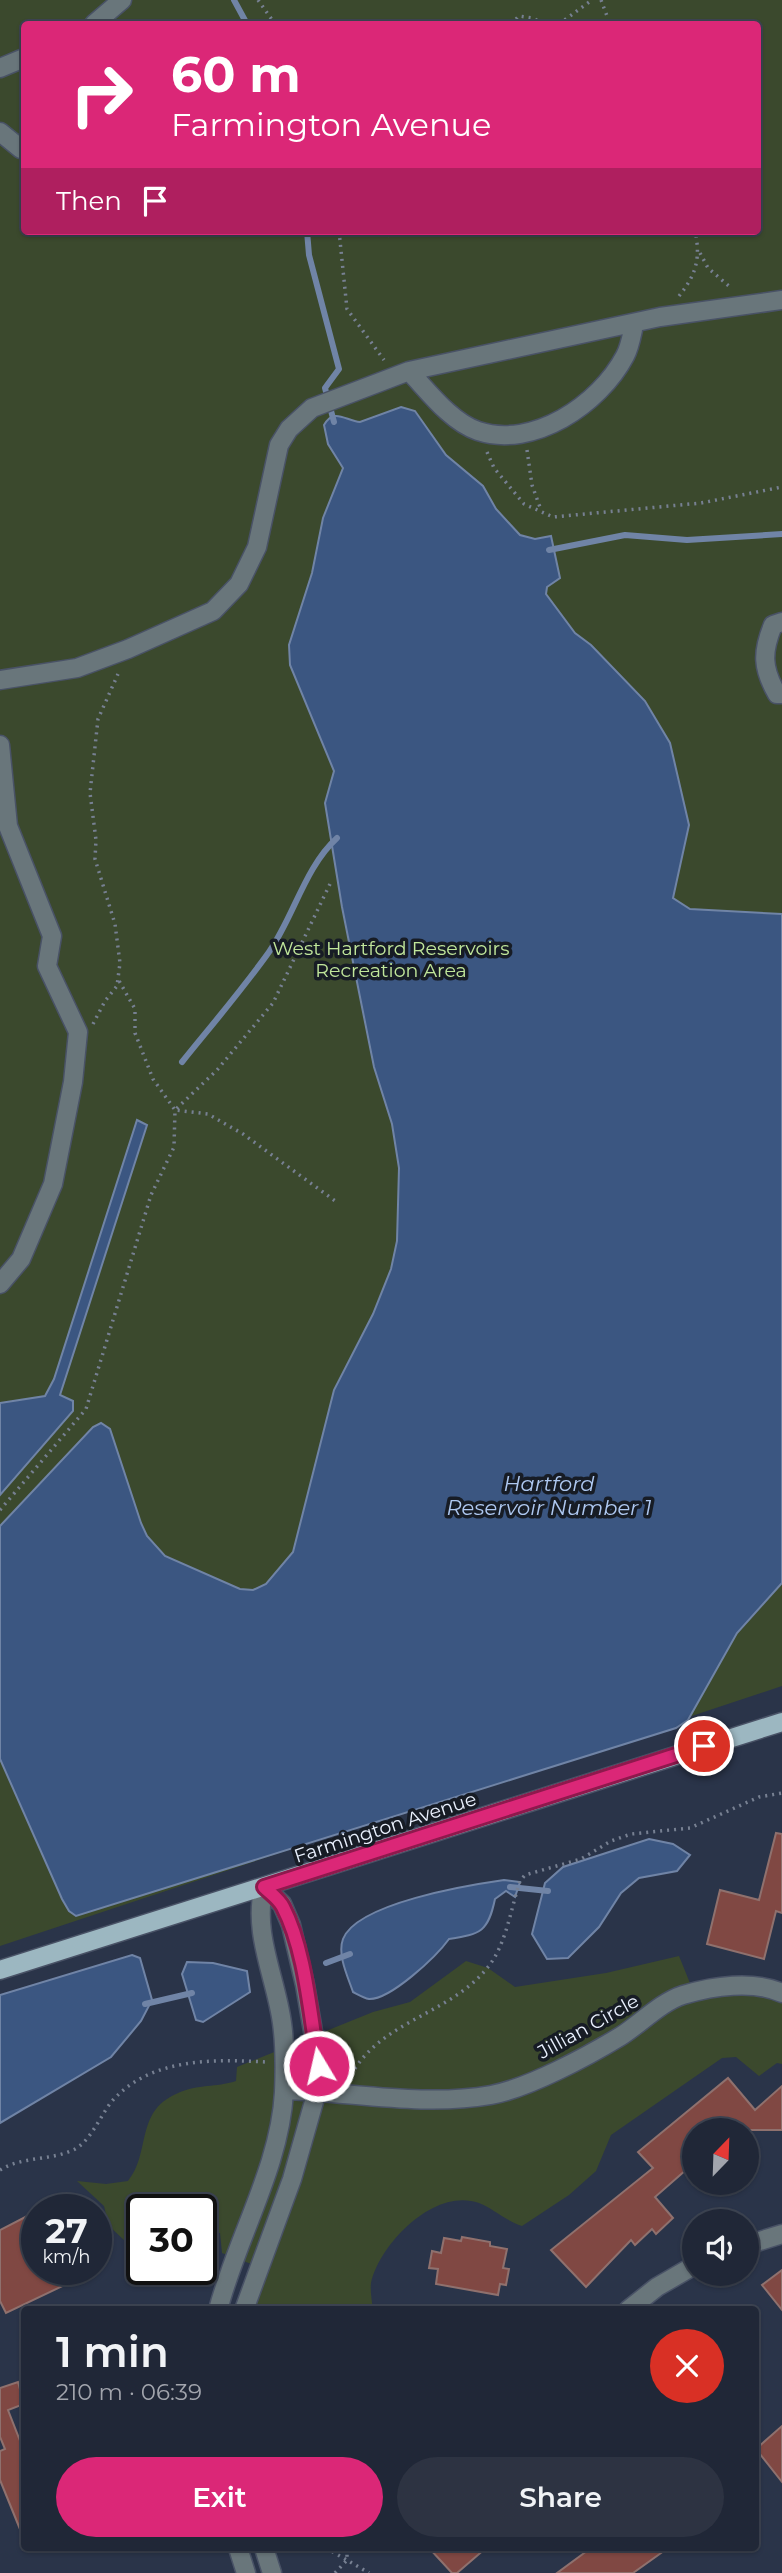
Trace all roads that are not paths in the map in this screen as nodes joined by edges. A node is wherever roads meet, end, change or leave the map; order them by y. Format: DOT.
graph roads {
  1 [pos="122,0"];
  2 [pos="98,21"];
  3 [pos="21,59"];
  4 [pos="0,68"];
  5 [pos="0,132"];
  6 [pos="21,148"];
  7 [pos="773,301"];
  8 [pos="634,325"];
  9 [pos="402,374"];
  10 [pos="782,622"];
  11 [pos="2,683"];
  12 [pos="782,694"];
  13 [pos="0,746"];
  14 [pos="0,1283"];
  15 [pos="782,1722"];
  16 [pos="264,1887"];
  17 [pos="0,1970"];
  18 [pos="782,1993"];
  19 [pos="284,2091"];
  20 [pos="317,2091"];
  21 [pos="782,2234"];
  22 [pos="759,2241"];
  23 [pos="682,2273"];
  24 [pos="219,2306"];
  25 [pos="245,2306"];
  26 [pos="633,2306"];
  27 [pos="239,2551"];
  28 [pos="265,2551"];
  29 [pos="246,2573"];
  30 [pos="272,2573"];
  1 -- 2 [label="street"];
  3 -- 4 [label="street"];
  5 -- 6 [label="street"];
  7 -- 8 [label="street"];
  8 -- 9 [label="street"];
  8 -- 9 [label="street"];
  9 -- 11 [label="street"];
  10 -- 12 [label="street"];
  13 -- 14 [label="street"];
  15 -- 16 [label="main road, Farmington Avenue"];
  16 -- 17 [label="main road, Farmington Avenue"];
  16 -- 19 [label="street"];
  16 -- 20 [label="street"];
  18 -- 20 [label="street, Jillian Circle"];
  19 -- 20 [label="street, Jillian Circle"];
  19 -- 24 [label="street"];
  20 -- 25 [label="street"];
  21 -- 22 [label="street"];
  23 -- 26 [label="street"];
  27 -- 29 [label="street"];
  28 -- 30 [label="street"];
}
